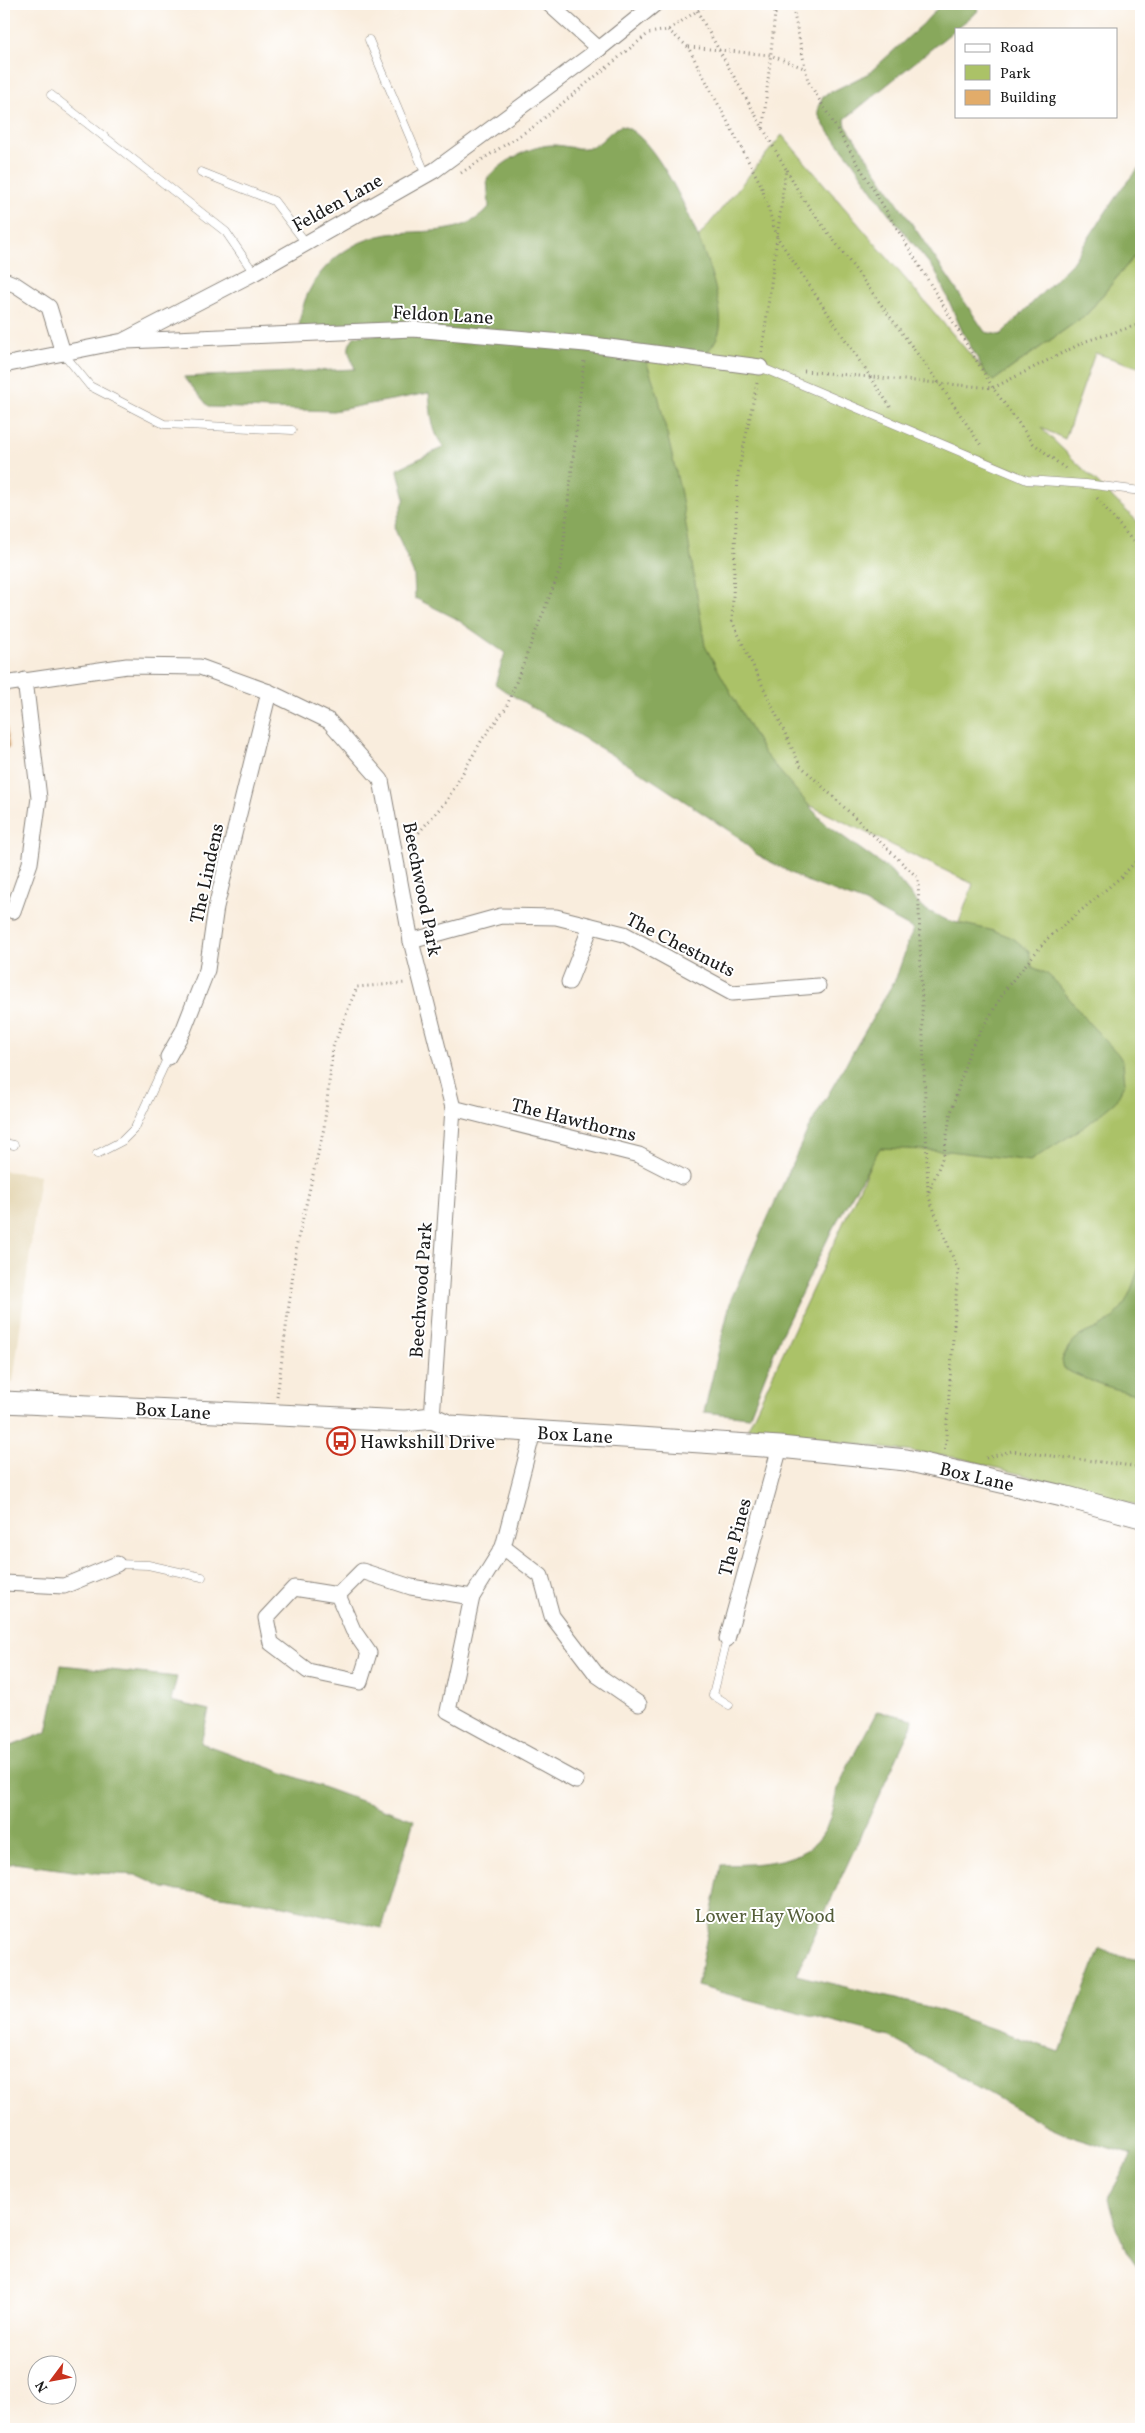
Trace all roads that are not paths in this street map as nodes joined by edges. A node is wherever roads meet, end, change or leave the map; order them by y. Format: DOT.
graph roads {
  1 [pos="549,4"];
  2 [pos="655,4"];
  3 [pos="369,40"];
  4 [pos="599,49"];
  5 [pos="51,95"];
  6 [pos="202,172"];
  7 [pos="426,175"];
  8 [pos="306,243"];
  9 [pos="254,273"];
  10 [pos="4,280"];
  11 [pos="123,341"];
  12 [pos="63,353"];
  13 [pos="4,364"];
  14 [pos="760,367"];
  15 [pos="292,430"];
  16 [pos="1141,491"];
  17 [pos="25,680"];
  18 [pos="4,684"];
  19 [pos="268,692"];
  20 [pos="13,911"];
  21 [pos="591,926"];
  22 [pos="411,941"];
  23 [pos="569,982"];
  24 [pos="818,986"];
  25 [pos="168,1057"];
  26 [pos="453,1108"];
  27 [pos="4,1143"];
  28 [pos="14,1145"];
  29 [pos="97,1154"];
  30 [pos="682,1177"];
  31 [pos="4,1402"];
  32 [pos="432,1418"];
  33 [pos="533,1432"];
  34 [pos="780,1447"];
  35 [pos="1141,1517"];
  36 [pos="503,1547"];
  37 [pos="117,1564"];
  38 [pos="202,1577"];
  39 [pos="4,1583"];
  40 [pos="338,1595"];
  41 [pos="472,1597"];
  42 [pos="727,1639"];
  43 [pos="639,1704"];
  44 [pos="729,1705"];
  45 [pos="576,1781"];
  1 -- 4 [label="street"];
  2 -- 4 [label="street, Felden Lane"];
  3 -- 7 [label="lane"];
  4 -- 7 [label="street, Felden Lane"];
  5 -- 9 [label="lane"];
  6 -- 8 [label="lane"];
  7 -- 8 [label="street, Felden Lane"];
  8 -- 9 [label="street, Felden Lane"];
  9 -- 11 [label="street, Felden Lane"];
  10 -- 12 [label="street"];
  11 -- 12 [label="street, Felden Lane"];
  11 -- 14 [label="street, Feldon Lane"];
  12 -- 13 [label="street, Felden Lane"];
  12 -- 15 [label="lane"];
  14 -- 16 [label="lane"];
  17 -- 18 [label="street, Beechwood Park"];
  17 -- 19 [label="street, Beechwood Park"];
  17 -- 20 [label="street"];
  19 -- 22 [label="street, Beechwood Park"];
  19 -- 25 [label="street, The Lindens"];
  21 -- 22 [label="street, The Chestnuts"];
  21 -- 23 [label="street"];
  21 -- 24 [label="street, The Chestnuts"];
  22 -- 26 [label="street, Beechwood Park"];
  25 -- 29 [label="lane"];
  26 -- 30 [label="street, The Hawthorns"];
  26 -- 32 [label="street, Beechwood Park"];
  27 -- 28 [label="lane"];
  31 -- 32 [label="main road, Box Lane"];
  32 -- 33 [label="main road, Box Lane"];
  33 -- 34 [label="main road, Box Lane"];
  33 -- 36 [label="street"];
  34 -- 35 [label="main road, Box Lane"];
  34 -- 42 [label="street, The Pines"];
  36 -- 41 [label="street"];
  36 -- 43 [label="street"];
  37 -- 38 [label="lane"];
  37 -- 39 [label="street"];
  40 -- 40 [label="street"];
  40 -- 41 [label="street"];
  41 -- 45 [label="street"];
  42 -- 44 [label="lane"];
}
